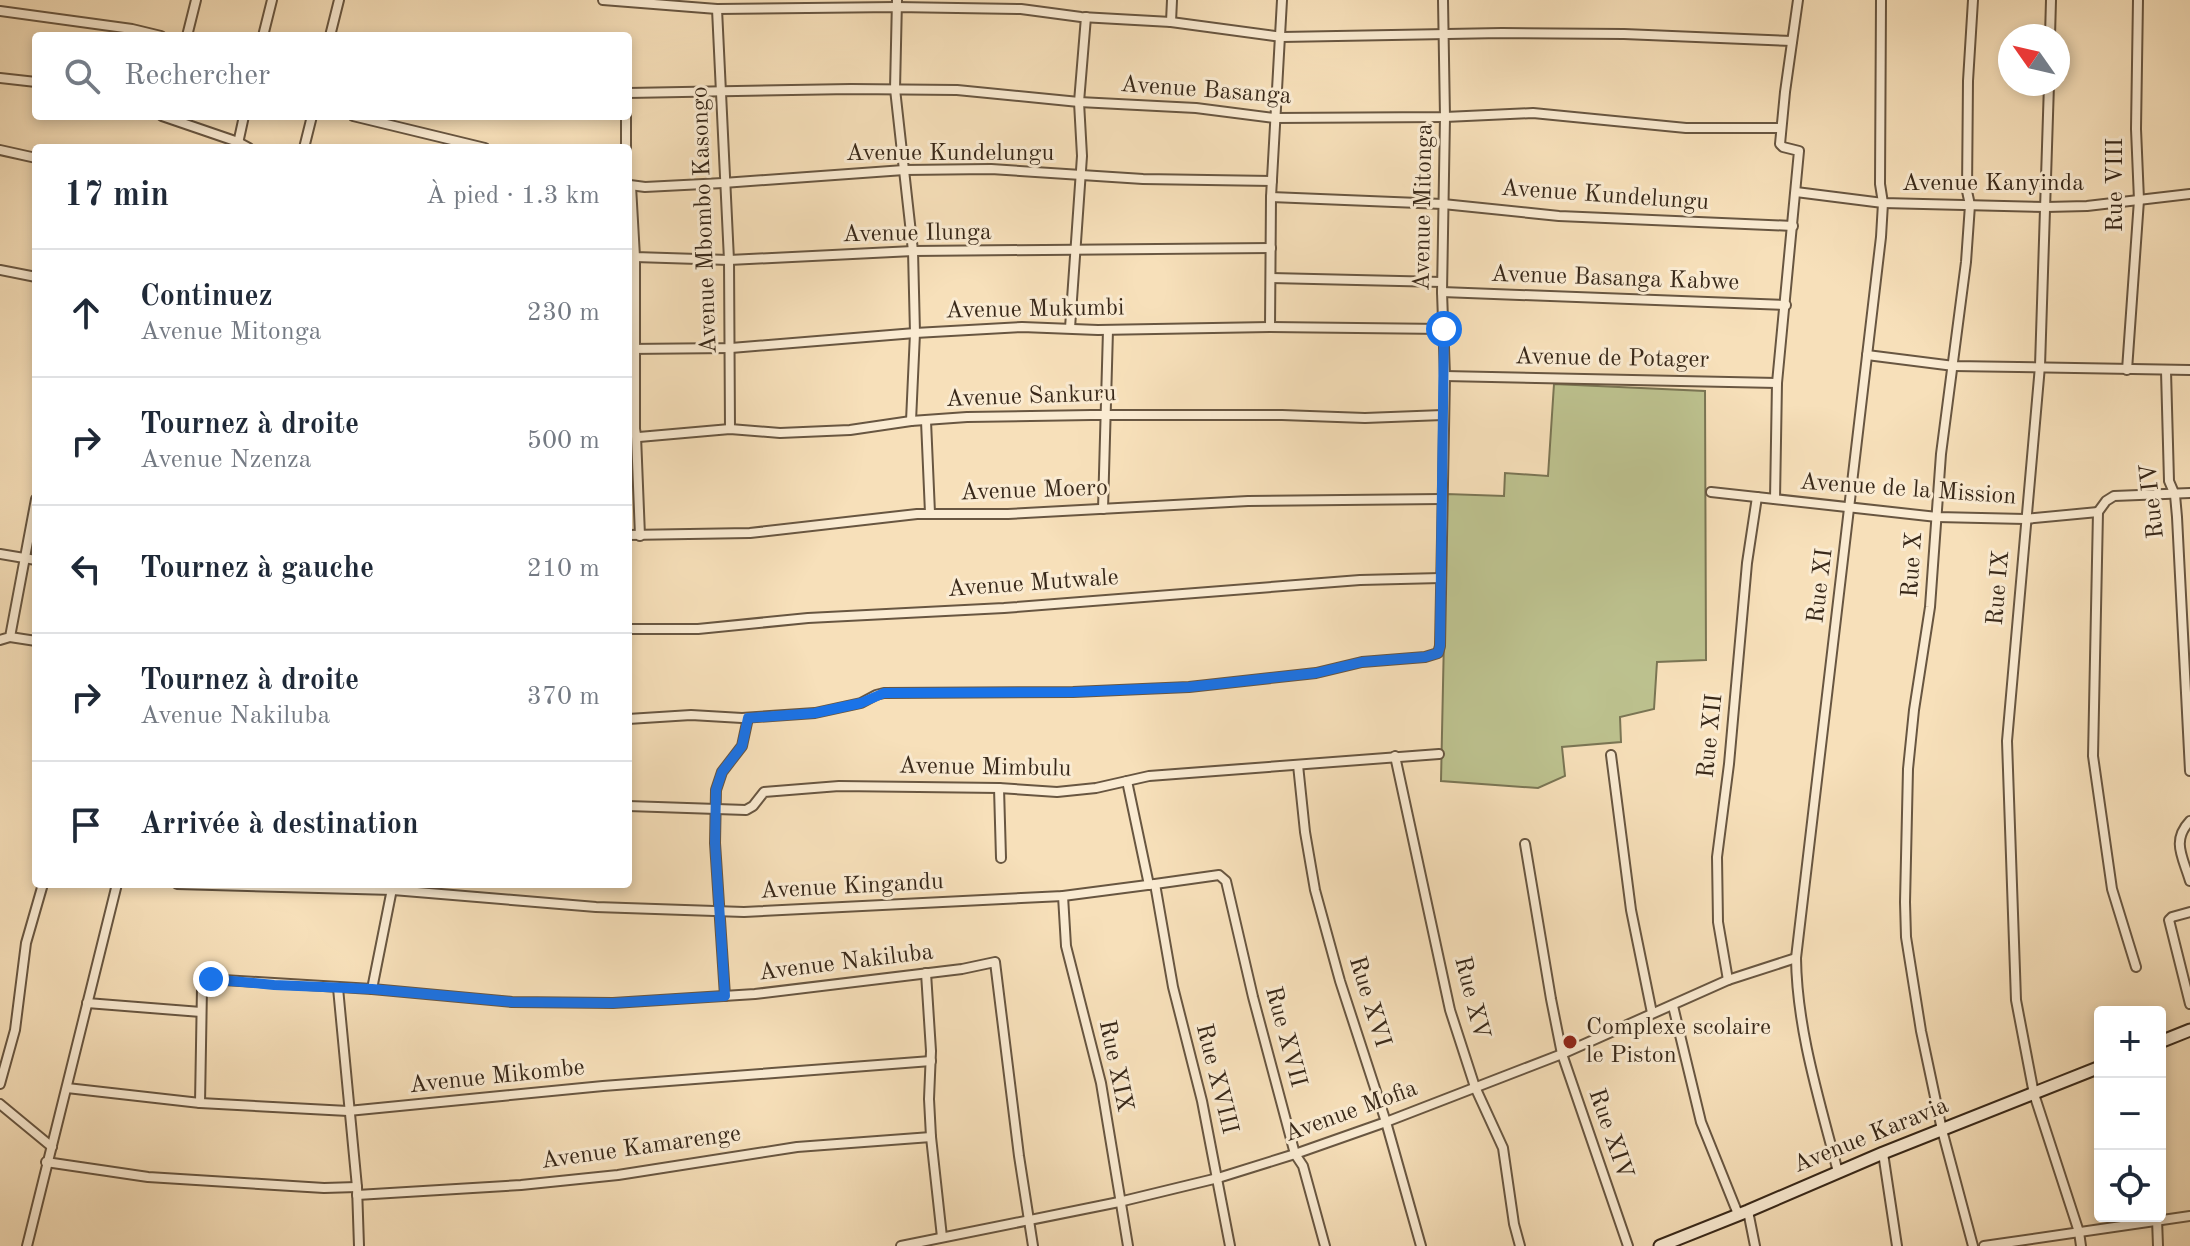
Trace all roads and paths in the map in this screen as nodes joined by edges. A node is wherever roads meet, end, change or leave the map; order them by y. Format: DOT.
graph roads {
  1 [pos="196,0"];
  2 [pos="272,0"];
  3 [pos="328,0"];
  4 [pos="603,0"];
  5 [pos="1172,0"];
  6 [pos="1282,0"];
  7 [pos="1443,0"];
  8 [pos="1798,0"];
  9 [pos="1881,0"];
  10 [pos="1973,0"];
  11 [pos="2051,0"];
  12 [pos="2138,0"];
  13 [pos="339,1"];
  14 [pos="896,4"];
  15 [pos="717,9"];
  16 [pos="0,11"];
  17 [pos="1086,17"];
  18 [pos="1171,22"];
  19 [pos="2050,24"];
  20 [pos="144,32"];
  21 [pos="188,32"];
  22 [pos="264,32"];
  23 [pos="331,32"];
  24 [pos="1443,34"];
  25 [pos="1282,37"];
  26 [pos="1792,41"];
  27 [pos="0,78"];
  28 [pos="32,82"];
  29 [pos="895,89"];
  30 [pos="632,93"];
  31 [pos="720,93"];
  32 [pos="2049,96"];
  33 [pos="1079,102"];
  34 [pos="1445,117"];
  35 [pos="1274,118"];
  36 [pos="172,120"];
  37 [pos="243,120"];
  38 [pos="311,120"];
  39 [pos="370,120"];
  40 [pos="626,120"];
  41 [pos="1781,128"];
  42 [pos="234,144"];
  43 [pos="237,144"];
  44 [pos="305,144"];
  45 [pos="468,144"];
  46 [pos="626,144"];
  47 [pos="0,150"];
  48 [pos="32,157"];
  49 [pos="904,170"];
  50 [pos="1081,174"];
  51 [pos="1272,181"];
  52 [pos="723,183"];
  53 [pos="632,185"];
  54 [pos="1796,192"];
  55 [pos="2190,194"];
  56 [pos="1271,197"];
  57 [pos="2139,200"];
  58 [pos="1883,203"];
  59 [pos="1443,204"];
  60 [pos="1970,205"];
  61 [pos="2046,207"];
  62 [pos="1793,226"];
  63 [pos="632,246"];
  64 [pos="1271,248"];
  65 [pos="1076,249"];
  66 [pos="913,251"];
  67 [pos="635,257"];
  68 [pos="729,260"];
  69 [pos="0,270"];
  70 [pos="32,276"];
  71 [pos="1271,278"];
  72 [pos="1442,287"];
  73 [pos="1786,305"];
  74 [pos="632,327"];
  75 [pos="1270,327"];
  76 [pos="1070,328"];
  77 [pos="1444,329"];
  78 [pos="1108,330"];
  79 [pos="915,333"];
  80 [pos="731,348"];
  81 [pos="632,350"];
  82 [pos="1867,355"];
  83 [pos="1954,366"];
  84 [pos="2040,366"];
  85 [pos="2127,370"];
  86 [pos="2190,370"];
  87 [pos="2166,371"];
  88 [pos="1445,376"];
  89 [pos="1777,383"];
  90 [pos="632,390"];
  91 [pos="1106,415"];
  92 [pos="1443,415"];
  93 [pos="911,421"];
  94 [pos="926,421"];
  95 [pos="730,429"];
  96 [pos="633,431"];
  97 [pos="1711,492"];
  98 [pos="2190,493"];
  99 [pos="2175,495"];
  100 [pos="1757,497"];
  101 [pos="1442,499"];
  102 [pos="1775,499"];
  103 [pos="1850,508"];
  104 [pos="1103,509"];
  105 [pos="2098,512"];
  106 [pos="930,513"];
  107 [pos="1937,517"];
  108 [pos="2025,519"];
  109 [pos="632,535"];
  110 [pos="640,536"];
  111 [pos="0,554"];
  112 [pos="31,559"];
  113 [pos="1441,578"];
  114 [pos="632,629"];
  115 [pos="10,637"];
  116 [pos="0,640"];
  117 [pos="32,640"];
  118 [pos="748,718"];
  119 [pos="632,719"];
  120 [pos="1439,754"];
  121 [pos="1611,755"];
  122 [pos="1395,756"];
  123 [pos="1298,765"];
  124 [pos="2190,771"];
  125 [pos="1127,781"];
  126 [pos="999,788"];
  127 [pos="632,806"];
  128 [pos="715,808"];
  129 [pos="2190,821"];
  130 [pos="1525,844"];
  131 [pos="1001,858"];
  132 [pos="1226,881"];
  133 [pos="2190,881"];
  134 [pos="1152,884"];
  135 [pos="42,888"];
  136 [pos="116,888"];
  137 [pos="393,888"];
  138 [pos="403,888"];
  139 [pos="1063,896"];
  140 [pos="718,910"];
  141 [pos="2190,912"];
  142 [pos="1796,958"];
  143 [pos="2136,967"];
  144 [pos="926,973"];
  145 [pos="1728,980"];
  146 [pos="338,988"];
  147 [pos="372,989"];
  148 [pos="725,996"];
  149 [pos="87,1003"];
  150 [pos="2190,1004"];
  151 [pos="1673,1006"];
  152 [pos="201,1012"];
  153 [pos="1652,1013"];
  154 [pos="2190,1030"];
  155 [pos="2166,1040"];
  156 [pos="1562,1054"];
  157 [pos="931,1061"];
  158 [pos="2094,1069"];
  159 [pos="0,1084"];
  160 [pos="1475,1087"];
  161 [pos="67,1088"];
  162 [pos="2034,1094"];
  163 [pos="200,1103"];
  164 [pos="0,1104"];
  165 [pos="348,1111"];
  166 [pos="1386,1122"];
  167 [pos="1942,1130"];
  168 [pos="931,1137"];
  169 [pos="52,1147"];
  170 [pos="1883,1153"];
  171 [pos="1295,1154"];
  172 [pos="46,1162"];
  173 [pos="1838,1172"];
  174 [pos="1218,1178"];
  175 [pos="357,1191"];
  176 [pos="1119,1202"];
  177 [pos="1743,1213"];
  178 [pos="2190,1216"];
  179 [pos="2166,1217"];
  180 [pos="1029,1220"];
  181 [pos="2135,1222"];
  182 [pos="2157,1222"];
  183 [pos="2079,1232"];
  184 [pos="942,1237"];
  185 [pos="916,1244"];
  186 [pos="2004,1245"];
  187 [pos="27,1246"];
  188 [pos="359,1246"];
  189 [pos="901,1246"];
  190 [pos="1033,1246"];
  191 [pos="1128,1246"];
  192 [pos="1230,1246"];
  193 [pos="1325,1246"];
  194 [pos="1421,1246"];
  195 [pos="1520,1246"];
  196 [pos="1628,1246"];
  197 [pos="1660,1246"];
  198 [pos="1755,1246"];
  199 [pos="1897,1246"];
  200 [pos="1973,1246"];
  201 [pos="1984,1246"];
  202 [pos="2081,1246"];
  203 [pos="2158,1246"];
  1 -- 21 [label="street"];
  2 -- 22 [label="street"];
  3 -- 13 [label="street"];
  4 -- 15 [label="street"];
  5 -- 18 [label="street"];
  6 -- 25 [label="street"];
  7 -- 24 [label="street, Avenue Mitonga"];
  8 -- 26 [label="street"];
  9 -- 58 [label="street, Rue XI"];
  10 -- 60 [label="street, Rue X"];
  11 -- 19 [label="street"];
  12 -- 57 [label="street, Rue VIII"];
  13 -- 23 [label="street"];
  14 -- 15 [label="street"];
  14 -- 17 [label="street"];
  14 -- 29 [label="street"];
  15 -- 31 [label="street, Avenue Mbombo Kasongo"];
  16 -- 20 [label="street"];
  17 -- 18 [label="street"];
  17 -- 33 [label="street"];
  18 -- 25 [label="street"];
  24 -- 25 [label="street"];
  24 -- 26 [label="street"];
  24 -- 34 [label="street, Avenue Mitonga"];
  25 -- 35 [label="street"];
  26 -- 41 [label="street"];
  27 -- 28 [label="street"];
  29 -- 31 [label="street, Avenue Basanga"];
  29 -- 33 [label="street, Avenue Basanga"];
  29 -- 49 [label="street"];
  30 -- 31 [label="street, Avenue Basanga"];
  31 -- 52 [label="street, Avenue Mbombo Kasongo"];
  32 -- 61 [label="street, Rue IX"];
  33 -- 35 [label="street, Avenue Basanga"];
  33 -- 50 [label="street"];
  34 -- 35 [label="street, Avenue Basanga"];
  34 -- 41 [label="street, Avenue Basanga"];
  34 -- 59 [label="street, Avenue Mitonga"];
  35 -- 51 [label="street"];
  36 -- 42 [label="street"];
  37 -- 43 [label="street"];
  38 -- 44 [label="street"];
  39 -- 45 [label="street"];
  40 -- 46 [label="street"];
  41 -- 54 [label="street"];
  47 -- 48 [label="street"];
  49 -- 50 [label="street, Avenue Kundelungu"];
  49 -- 52 [label="street, Avenue Kundelungu"];
  49 -- 66 [label="street"];
  50 -- 51 [label="street, Avenue Kundelungu"];
  50 -- 65 [label="street"];
  51 -- 56 [label="street"];
  52 -- 53 [label="street, Avenue Kundelungu"];
  52 -- 68 [label="street, Avenue Mbombo Kasongo"];
  54 -- 58 [label="street, Avenue Kanyinda"];
  54 -- 62 [label="street"];
  55 -- 57 [label="street, Avenue Kanyinda"];
  56 -- 59 [label="street, Avenue Kundelungu"];
  56 -- 64 [label="street"];
  57 -- 61 [label="street, Avenue Kanyinda"];
  57 -- 85 [label="street, Rue VIII"];
  58 -- 60 [label="street, Avenue Kanyinda"];
  58 -- 82 [label="street, Rue XI"];
  59 -- 62 [label="street, Avenue Kundelungu"];
  59 -- 72 [label="street, Avenue Mitonga"];
  60 -- 61 [label="street, Avenue Kanyinda"];
  60 -- 83 [label="street, Rue X"];
  61 -- 84 [label="street, Rue IX"];
  62 -- 73 [label="street"];
  63 -- 67 [label="street"];
  64 -- 65 [label="street, Avenue Ilunga"];
  64 -- 71 [label="street"];
  65 -- 66 [label="street, Avenue Ilunga"];
  65 -- 76 [label="street"];
  66 -- 68 [label="street, Avenue Ilunga"];
  66 -- 79 [label="street"];
  67 -- 68 [label="street, Avenue Ilunga"];
  67 -- 74 [label="street"];
  68 -- 80 [label="street, Avenue Mbombo Kasongo"];
  69 -- 70 [label="street"];
  71 -- 72 [label="street"];
  71 -- 75 [label="street"];
  72 -- 73 [label="street, Avenue Basanga Kabwe"];
  72 -- 77 [label="street, Avenue Mitonga"];
  73 -- 89 [label="street"];
  75 -- 77 [label="street, Avenue Mukumbi"];
  75 -- 78 [label="street, Avenue Mukumbi"];
  76 -- 78 [label="street, Avenue Mukumbi"];
  76 -- 79 [label="street, Avenue Mukumbi"];
  77 -- 88 [label="street, Avenue Mitonga"];
  78 -- 91 [label="street"];
  79 -- 80 [label="street, Avenue Mukumbi"];
  79 -- 93 [label="street"];
  80 -- 81 [label="street, Avenue Mukumbi"];
  80 -- 95 [label="street, Avenue Mbombo Kasongo"];
  82 -- 83 [label="street"];
  82 -- 103 [label="street, Rue XI"];
  83 -- 84 [label="street"];
  83 -- 107 [label="street, Rue X"];
  84 -- 85 [label="street"];
  84 -- 108 [label="street, Rue IX"];
  85 -- 87 [label="street"];
  86 -- 87 [label="street"];
  87 -- 99 [label="street, Rue IV"];
  88 -- 89 [label="street, Avenue de Potager"];
  88 -- 92 [label="street, Avenue Mitonga"];
  89 -- 102 [label="street"];
  90 -- 96 [label="street"];
  91 -- 92 [label="street, Avenue Sankuru"];
  91 -- 94 [label="street, Avenue Sankuru"];
  91 -- 104 [label="street"];
  92 -- 101 [label="street, Avenue Mitonga"];
  93 -- 94 [label="street, Avenue Sankuru"];
  93 -- 95 [label="street, Avenue Sankuru"];
  94 -- 106 [label="street"];
  95 -- 96 [label="street, Avenue Sankuru"];
  96 -- 110 [label="street"];
  97 -- 100 [label="street, Avenue de la Mission"];
  98 -- 99 [label="street, Avenue de la Mission"];
  99 -- 105 [label="street, Avenue de la Mission"];
  99 -- 124 [label="street, Rue IV"];
  100 -- 102 [label="street, Avenue de la Mission"];
  100 -- 145 [label="street, Rue XII"];
  101 -- 104 [label="street, Avenue Moero"];
  101 -- 113 [label="street, Avenue Mitonga"];
  102 -- 103 [label="street, Avenue de la Mission"];
  103 -- 107 [label="street, Avenue de la Mission"];
  103 -- 142 [label="street, Rue XI"];
  104 -- 106 [label="street, Avenue Moero"];
  105 -- 108 [label="street, Avenue de la Mission"];
  105 -- 143 [label="street"];
  106 -- 110 [label="street, Avenue Moero"];
  107 -- 108 [label="street, Avenue de la Mission"];
  107 -- 167 [label="street, Rue X"];
  108 -- 162 [label="street, Rue IX"];
  109 -- 110 [label="street, Avenue Moero"];
  111 -- 112 [label="street"];
  112 -- 115 [label="street"];
  113 -- 114 [label="street, Avenue Mutwale"];
  113 -- 118 [label="street, Avenue Mitonga"];
  115 -- 116 [label="street"];
  115 -- 117 [label="street"];
  118 -- 119 [label="street"];
  118 -- 128 [label="street"];
  120 -- 122 [label="street, Avenue Mimbulu"];
  121 -- 153 [label="street"];
  122 -- 123 [label="street, Avenue Mimbulu"];
  122 -- 160 [label="street, Rue XV"];
  123 -- 125 [label="street, Avenue Mimbulu"];
  123 -- 166 [label="street, Rue XVI"];
  125 -- 126 [label="street, Avenue Mimbulu"];
  125 -- 134 [label="street"];
  126 -- 128 [label="street, Avenue Mimbulu"];
  126 -- 131 [label="street"];
  127 -- 128 [label="street, Avenue Mimbulu"];
  128 -- 140 [label="street"];
  129 -- 133 [label="street"];
  130 -- 156 [label="street, Rue XIV"];
  132 -- 134 [label="street, Avenue Kingandu"];
  132 -- 171 [label="street, Rue XVII"];
  134 -- 139 [label="street, Avenue Kingandu"];
  134 -- 174 [label="street, Rue XVIII"];
  135 -- 159 [label="street"];
  136 -- 149 [label="street"];
  137 -- 147 [label="street"];
  138 -- 140 [label="street, Avenue Kingandu"];
  139 -- 140 [label="street, Avenue Kingandu"];
  139 -- 176 [label="street, Rue XIX"];
  140 -- 148 [label="street"];
  141 -- 150 [label="street"];
  142 -- 145 [label="street, Avenue Mofia"];
  142 -- 173 [label="street, Rue XI"];
  144 -- 148 [label="street, Avenue Nakiluba"];
  144 -- 157 [label="street"];
  144 -- 180 [label="street, Avenue Nakiluba"];
  145 -- 151 [label="street, Avenue Mofia"];
  146 -- 147 [label="street, Avenue Nakiluba"];
  146 -- 152 [label="street, Avenue Nakiluba"];
  146 -- 165 [label="street"];
  147 -- 148 [label="street, Avenue Nakiluba"];
  149 -- 152 [label="street"];
  149 -- 161 [label="street"];
  151 -- 153 [label="street, Avenue Mofia"];
  151 -- 177 [label="street"];
  152 -- 163 [label="street"];
  153 -- 156 [label="street, Avenue Mofia"];
  154 -- 155 [label="street"];
  156 -- 160 [label="street, Avenue Mofia"];
  156 -- 196 [label="street, Rue XIV"];
  157 -- 165 [label="street, Avenue Mikombe"];
  157 -- 168 [label="street"];
  158 -- 162 [label="street, Avenue Karavia"];
  160 -- 166 [label="street, Avenue Mofia"];
  160 -- 195 [label="street, Rue XV"];
  161 -- 163 [label="street, Avenue Mikombe"];
  161 -- 169 [label="street"];
  162 -- 167 [label="street, Avenue Karavia"];
  162 -- 183 [label="street, Rue IX"];
  163 -- 165 [label="street, Avenue Mikombe"];
  164 -- 169 [label="street"];
  165 -- 175 [label="street"];
  166 -- 171 [label="street, Avenue Mofia"];
  166 -- 194 [label="street, Rue XVI"];
  167 -- 170 [label="street, Avenue Karavia"];
  167 -- 200 [label="street, Rue X"];
  168 -- 175 [label="street, Avenue Kamarenge"];
  168 -- 184 [label="street"];
  169 -- 172 [label="street"];
  170 -- 173 [label="street, Avenue Karavia"];
  170 -- 199 [label="street"];
  171 -- 174 [label="street, Avenue Mofia"];
  171 -- 193 [label="street, Rue XVII"];
  172 -- 175 [label="street, Avenue Kamarenge"];
  172 -- 187 [label="street"];
  173 -- 177 [label="street, Avenue Karavia"];
  174 -- 176 [label="street, Avenue Mofia"];
  174 -- 192 [label="street, Rue XVIII"];
  175 -- 188 [label="street"];
  176 -- 180 [label="street, Avenue Mofia"];
  176 -- 191 [label="street, Rue XIX"];
  177 -- 197 [label="street, Avenue Karavia"];
  177 -- 198 [label="street"];
  178 -- 179 [label="street"];
  180 -- 184 [label="street, Avenue Mofia"];
  180 -- 190 [label="street"];
  181 -- 183 [label="street"];
  182 -- 203 [label="street"];
  183 -- 186 [label="street"];
  183 -- 202 [label="street, Rue IX"];
  184 -- 185 [label="street, Avenue Mofia"];
  185 -- 189 [label="street, Avenue Mofia"];
  186 -- 201 [label="street"];
}
